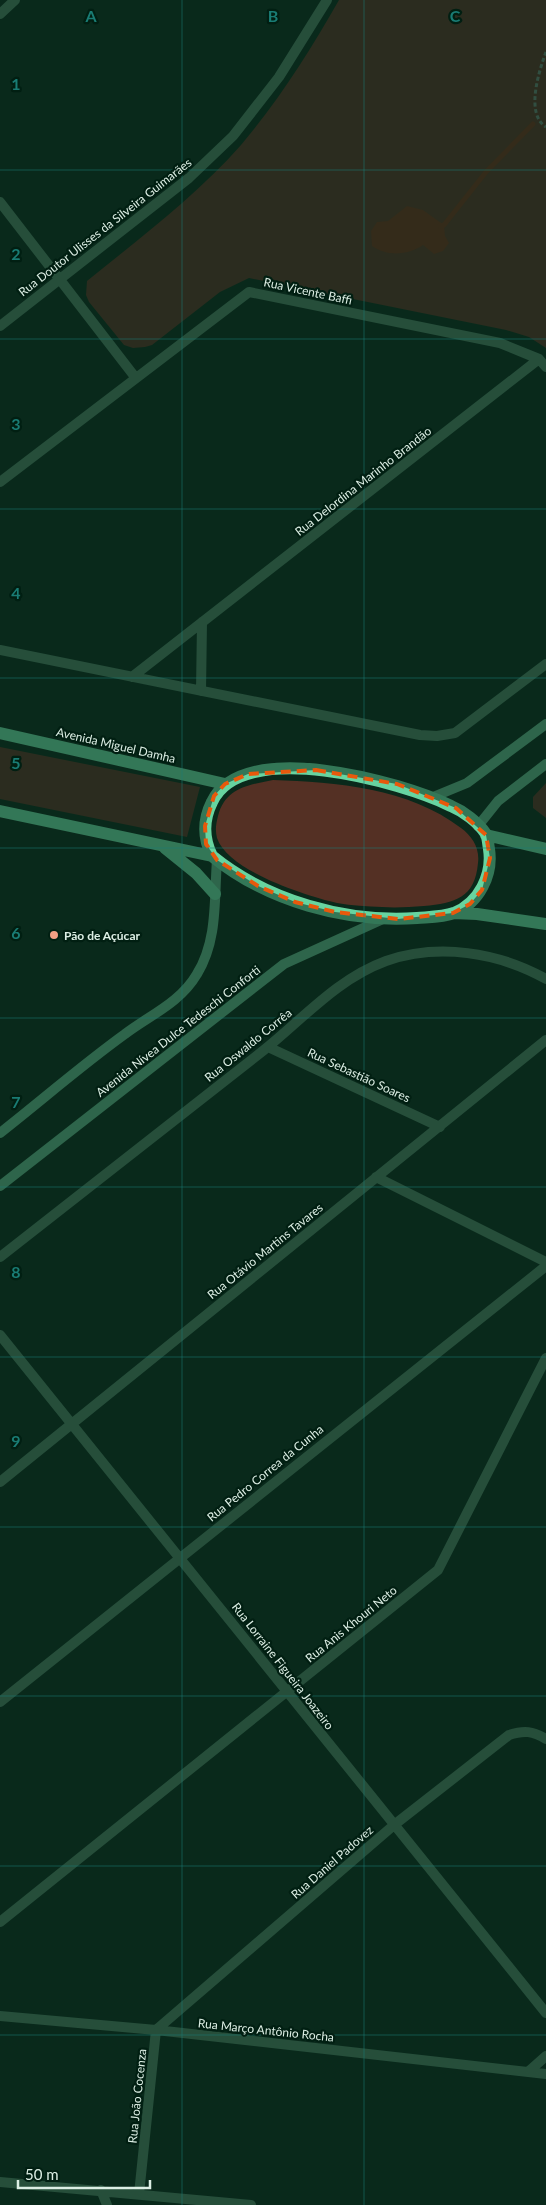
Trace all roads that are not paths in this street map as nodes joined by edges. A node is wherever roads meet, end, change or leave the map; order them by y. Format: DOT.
graph roads {
  1 [pos="15,0"];
  2 [pos="327,0"];
  3 [pos="0,14"];
  4 [pos="0,202"];
  5 [pos="59,280"];
  6 [pos="0,326"];
  7 [pos="543,363"];
  8 [pos="135,377"];
  9 [pos="0,482"];
  10 [pos="202,622"];
  11 [pos="0,650"];
  12 [pos="546,664"];
  13 [pos="132,677"];
  14 [pos="201,691"];
  15 [pos="546,724"];
  16 [pos="0,733"];
  17 [pos="546,764"];
  18 [pos="225,784"];
  19 [pos="433,797"];
  20 [pos="0,811"];
  21 [pos="482,830"];
  22 [pos="163,846"];
  23 [pos="546,849"];
  24 [pos="214,858"];
  25 [pos="215,894"];
  26 [pos="453,913"];
  27 [pos="385,918"];
  28 [pos="546,924"];
  29 [pos="546,978"];
  30 [pos="546,1040"];
  31 [pos="268,1047"];
  32 [pos="440,1127"];
  33 [pos="0,1133"];
  34 [pos="376,1177"];
  35 [pos="0,1186"];
  36 [pos="0,1257"];
  37 [pos="546,1264"];
  38 [pos="0,1335"];
  39 [pos="546,1358"];
  40 [pos="71,1424"];
  41 [pos="0,1482"];
  42 [pos="180,1556"];
  43 [pos="287,1692"];
  44 [pos="0,1702"];
  45 [pos="546,1739"];
  46 [pos="394,1825"];
  47 [pos="0,1922"];
  48 [pos="546,2013"];
  49 [pos="0,2016"];
  50 [pos="156,2030"];
  51 [pos="546,2056"];
  52 [pos="528,2072"];
  53 [pos="546,2074"];
  54 [pos="0,2182"];
  55 [pos="101,2190"];
  56 [pos="139,2194"];
  57 [pos="107,2205"];
  58 [pos="251,2205"];
  1 -- 3 [label="street"];
  2 -- 5 [label="street, Rua Doutor Ulisses da Silveira Guimarães"];
  4 -- 5 [label="street"];
  5 -- 6 [label="street, Rua Doutor Ulisses da Silveira Guimarães"];
  5 -- 8 [label="street"];
  7 -- 8 [label="street, Rua Vicente Baffi"];
  7 -- 10 [label="street, Rua Delordina Marinho Brandão"];
  8 -- 9 [label="street, Rua Vicente Baffi"];
  10 -- 13 [label="street, Rua Delordina Marinho Brandão"];
  10 -- 14 [label="street"];
  11 -- 13 [label="street"];
  12 -- 14 [label="street"];
  13 -- 14 [label="street"];
  15 -- 19 [label="main road"];
  16 -- 18 [label="main road, Avenida Miguel Damha"];
  17 -- 21 [label="main road"];
  18 -- 19 [label="main road"];
  18 -- 24 [label="main road"];
  19 -- 21 [label="main road"];
  20 -- 22 [label="main road"];
  21 -- 23 [label="main road"];
  21 -- 26 [label="main road"];
  22 -- 24 [label="main road"];
  22 -- 25 [label="main road"];
  24 -- 25 [label="main road, Avenida Nívea Dulce Tedeschi Conforti"];
  24 -- 27 [label="main road"];
  25 -- 33 [label="main road, Avenida Nívea Dulce Tedeschi Conforti"];
  26 -- 27 [label="main road"];
  26 -- 28 [label="main road"];
  27 -- 35 [label="main road, Avenida Nívea Dulce Tedeschi Conforti"];
  29 -- 31 [label="street, Rua Oswaldo Corrêa"];
  30 -- 32 [label="street, Rua Otávio Martins Tavares"];
  31 -- 32 [label="street, Rua Sebastião Soares"];
  31 -- 36 [label="street, Rua Oswaldo Corrêa"];
  32 -- 34 [label="street, Rua Otávio Martins Tavares"];
  34 -- 37 [label="street"];
  34 -- 40 [label="street, Rua Otávio Martins Tavares"];
  37 -- 42 [label="street, Rua Pedro Correa da Cunha"];
  38 -- 40 [label="street, Rua Lorraine Figueira Joazeiro"];
  39 -- 43 [label="street, Rua Anis Khouri Neto"];
  40 -- 41 [label="street, Rua Otávio Martins Tavares"];
  40 -- 42 [label="street, Rua Lorraine Figueira Joazeiro"];
  42 -- 43 [label="street, Rua Lorraine Figueira Joazeiro"];
  42 -- 44 [label="street, Rua Pedro Correa da Cunha"];
  43 -- 46 [label="street, Rua Lorraine Figueira Joazeiro"];
  43 -- 47 [label="street, Rua Anis Khouri Neto"];
  45 -- 46 [label="street, Rua Daniel Padovez"];
  46 -- 48 [label="street, Rua Lorraine Figueira Joazeiro"];
  46 -- 50 [label="street, Rua Daniel Padovez"];
  49 -- 50 [label="street, Rua Março Antônio Rocha"];
  50 -- 52 [label="street, Rua Março Antônio Rocha"];
  50 -- 56 [label="street, Rua João Cocenza"];
  51 -- 52 [label="street"];
  52 -- 53 [label="street, Rua Março Antônio Rocha"];
  54 -- 55 [label="street"];
  55 -- 56 [label="street"];
  55 -- 57 [label="street"];
  56 -- 58 [label="street"];
}
